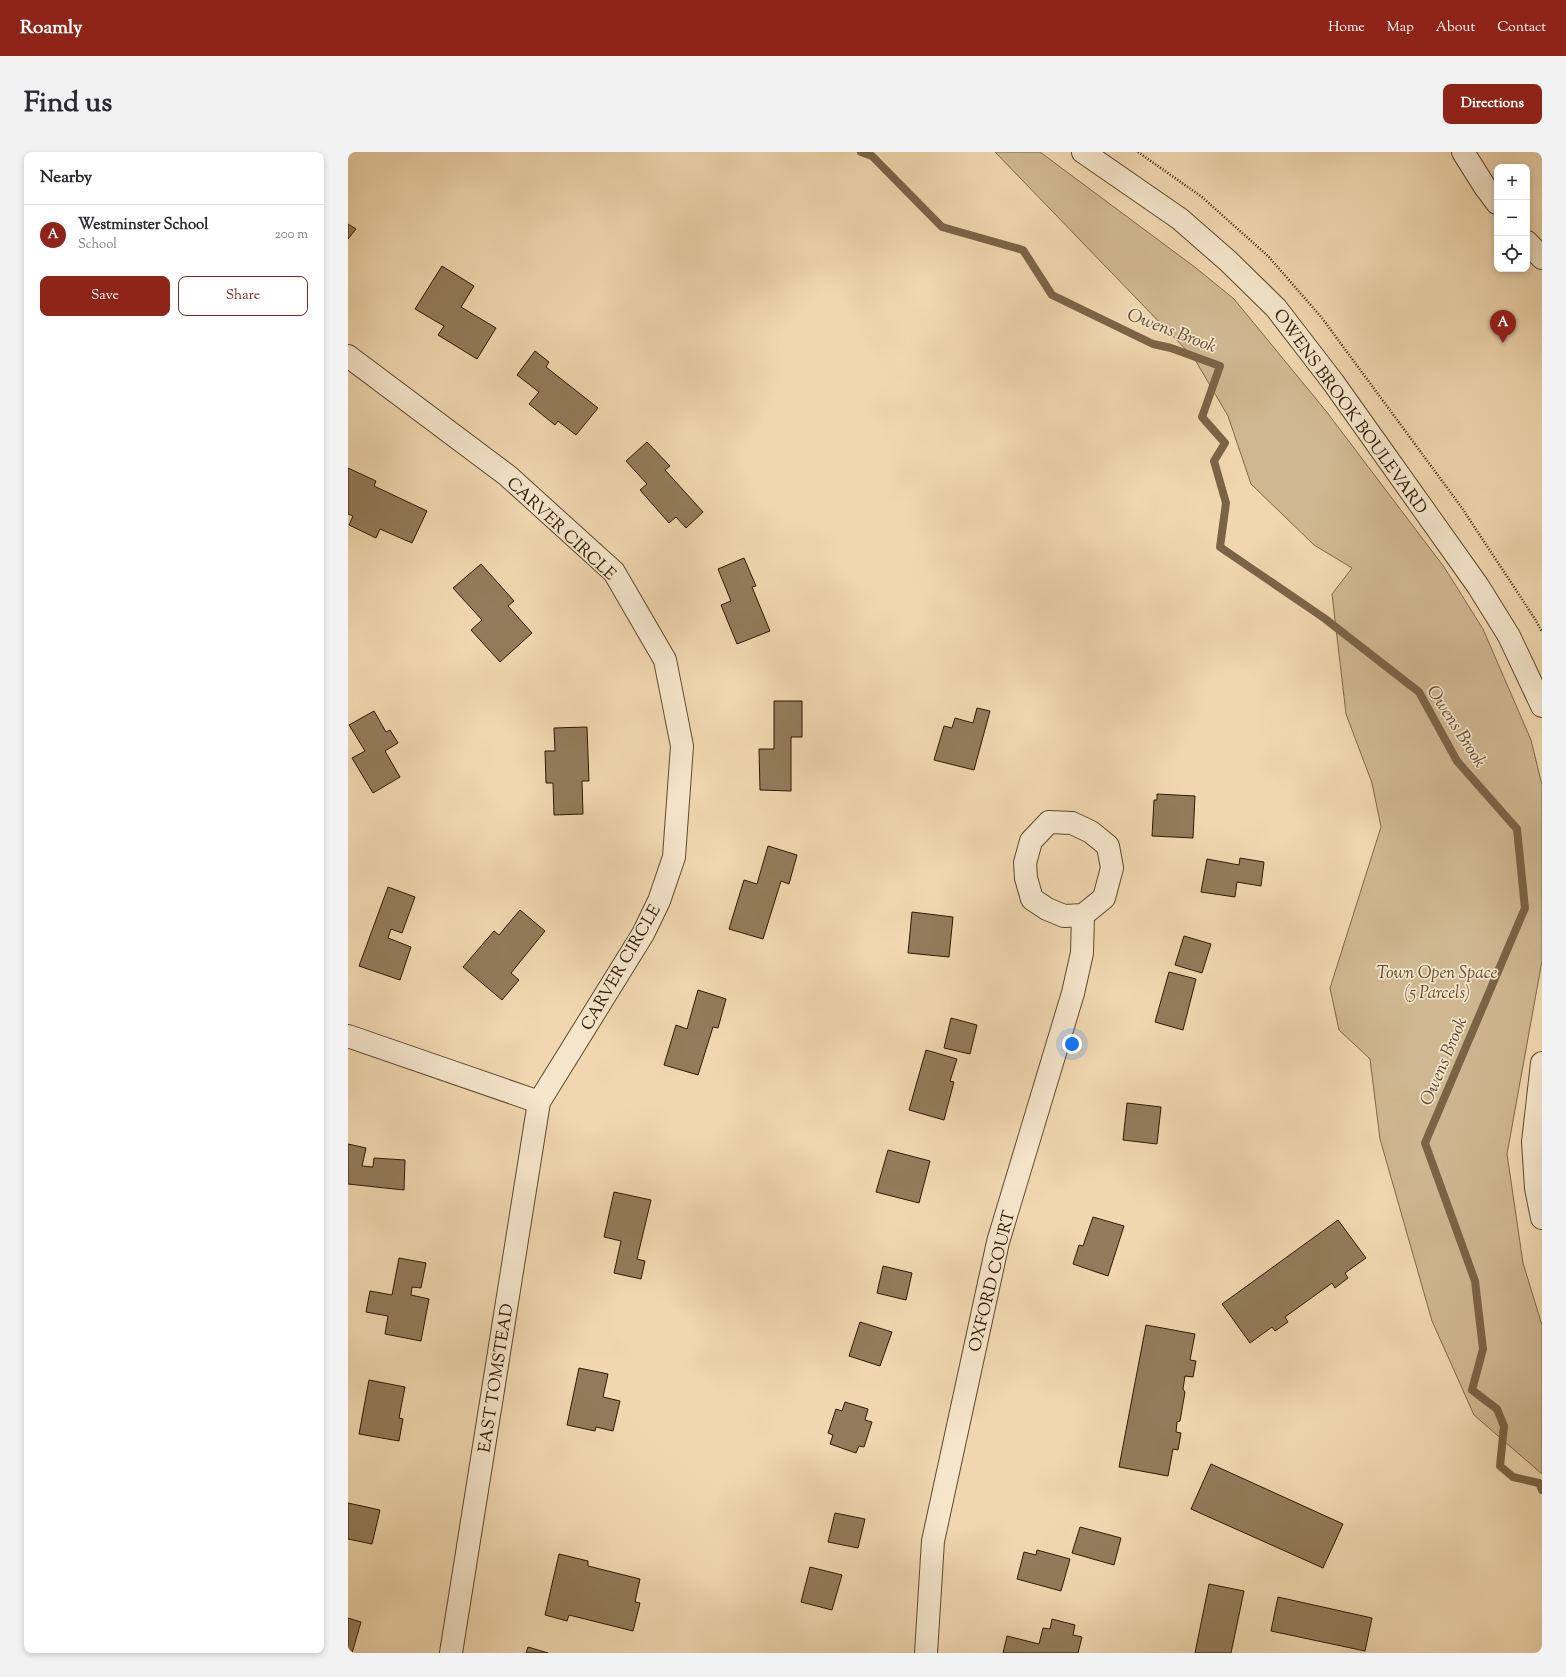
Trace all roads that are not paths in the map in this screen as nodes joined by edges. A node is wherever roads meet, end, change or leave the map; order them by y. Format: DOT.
graph roads {
  1 [pos="1083,152"];
  2 [pos="1464,152"];
  3 [pos="1495,200"];
  4 [pos="1530,245"];
  5 [pos="1542,258"];
  6 [pos="348,356"];
  7 [pos="1542,706"];
  8 [pos="1083,916"];
  9 [pos="348,1036"];
  10 [pos="1542,1062"];
  11 [pos="539,1102"];
  12 [pos="1542,1218"];
  13 [pos="451,1653"];
  14 [pos="926,1653"];
  1 -- 7 [label="street, OWENS BROOK BOULEVARD"];
  2 -- 3 [label="street"];
  4 -- 5 [label="street"];
  6 -- 11 [label="street, CARVER CIRCLE"];
  8 -- 8 [label="street"];
  8 -- 14 [label="street, OXFORD COURT"];
  9 -- 11 [label="street"];
  10 -- 12 [label="street"];
  11 -- 13 [label="street, EAST TOMSTEAD"];
}
